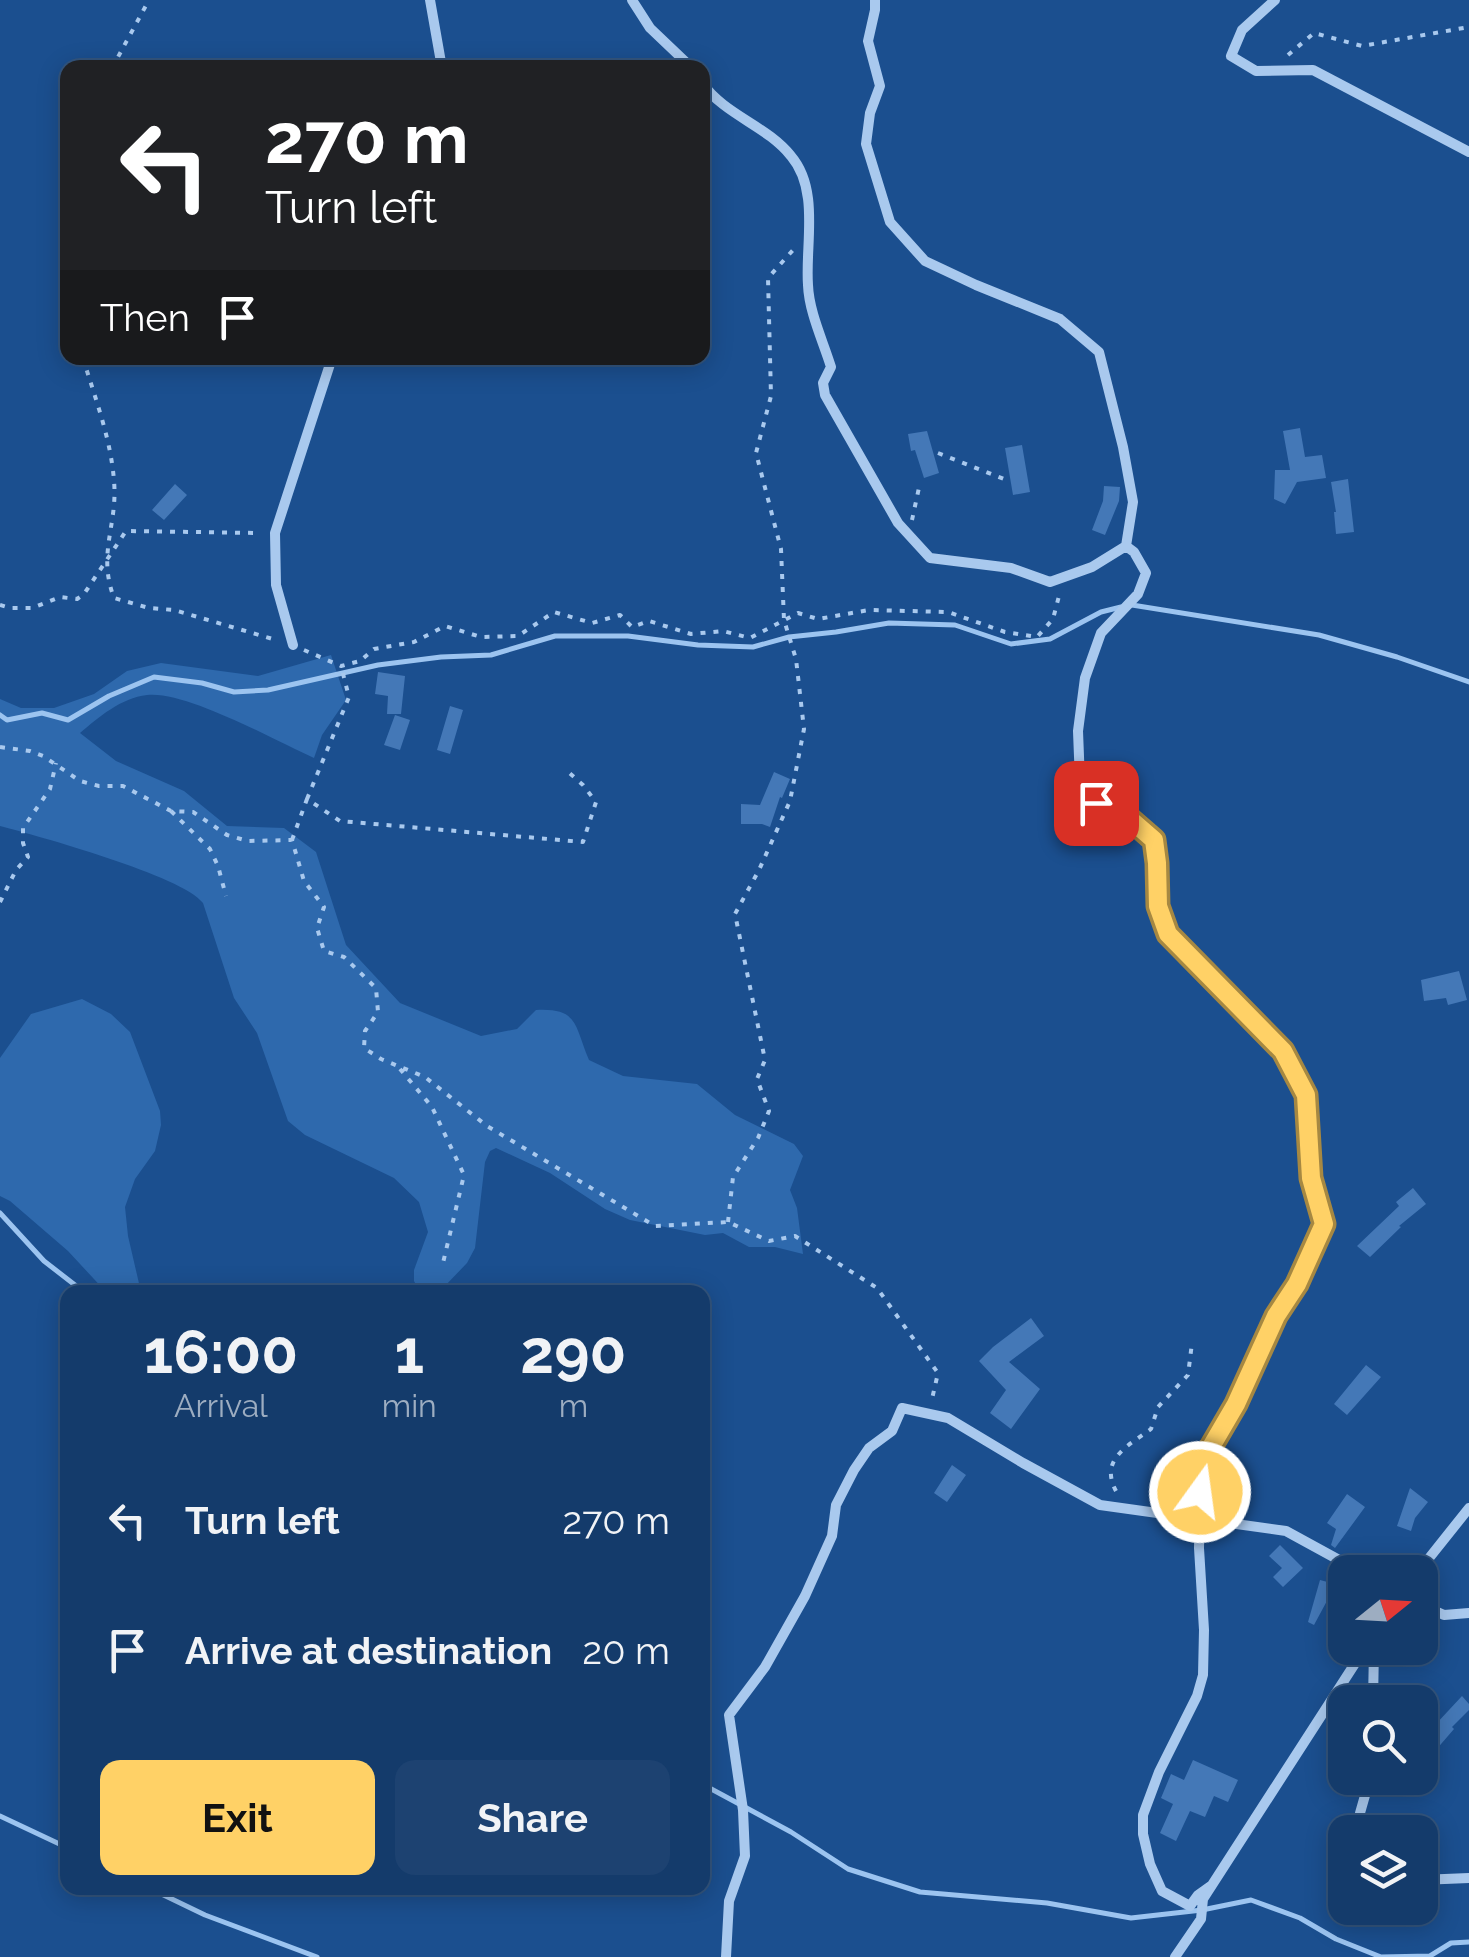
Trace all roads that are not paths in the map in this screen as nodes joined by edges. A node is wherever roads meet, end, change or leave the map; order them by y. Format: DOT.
graph roads {
  1 [pos="430,0"];
  2 [pos="632,0"];
  3 [pos="874,0"];
  4 [pos="1274,0"];
  5 [pos="441,60"];
  6 [pos="684,60"];
  7 [pos="710,91"];
  8 [pos="1469,152"];
  9 [pos="330,365"];
  10 [pos="1126,546"];
  11 [pos="293,645"];
  12 [pos="1469,1508"];
  13 [pos="1200,1520"];
  14 [pos="1331,1555"];
  15 [pos="1432,1555"];
  16 [pos="1438,1612"];
  17 [pos="1469,1613"];
  18 [pos="1354,1665"];
  19 [pos="1469,1878"];
  20 [pos="1438,1879"];
  21 [pos="1212,1885"];
  22 [pos="726,1957"];
  23 [pos="1175,1957"];
  1 -- 5 [label="street"];
  2 -- 6 [label="street"];
  3 -- 10 [label="street"];
  4 -- 8 [label="street"];
  7 -- 10 [label="street"];
  9 -- 11 [label="street"];
  10 -- 13 [label="street"];
  12 -- 15 [label="street"];
  13 -- 14 [label="street"];
  13 -- 21 [label="street"];
  13 -- 22 [label="street"];
  16 -- 17 [label="street"];
  18 -- 21 [label="street"];
  19 -- 20 [label="street"];
  21 -- 23 [label="street"];
}
